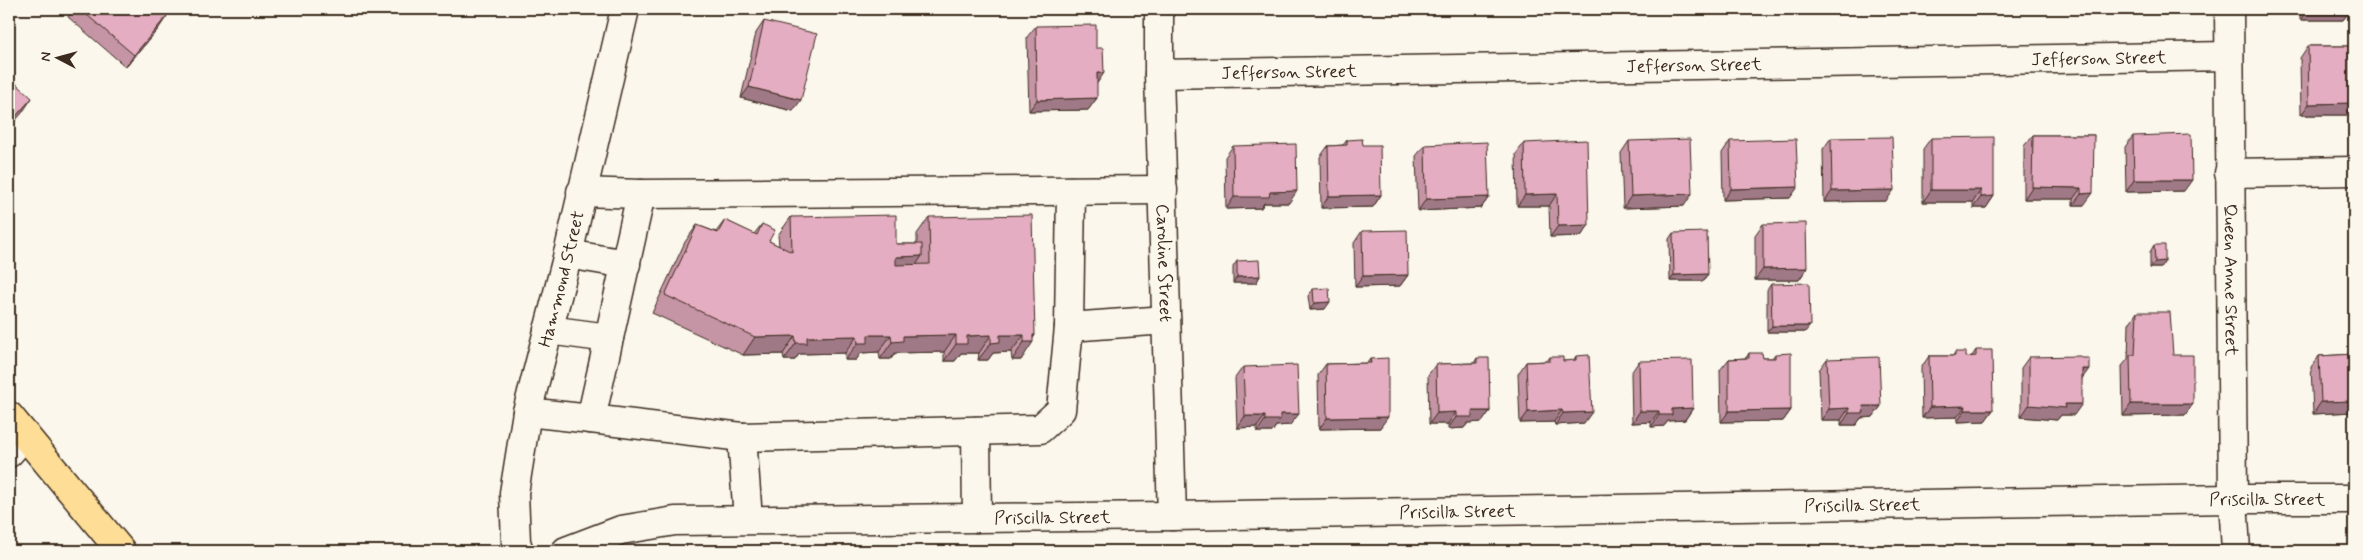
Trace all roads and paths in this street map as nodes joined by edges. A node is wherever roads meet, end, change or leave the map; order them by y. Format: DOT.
graph roads {
  1 [pos="625,9"];
  2 [pos="1159,9"];
  3 [pos="2228,9"];
  4 [pos="2229,56"];
  5 [pos="1159,74"];
  6 [pos="2354,171"];
  7 [pos="2229,172"];
  8 [pos="1163,190"];
  9 [pos="1071,191"];
  10 [pos="581,192"];
  11 [pos="641,194"];
  12 [pos="568,254"];
  13 [pos="626,264"];
  14 [pos="1166,320"];
  15 [pos="1069,328"];
  16 [pos="548,330"];
  17 [pos="609,338"];
  18 [pos="527,412"];
  19 [pos="591,419"];
  20 [pos="976,431"];
  21 [pos="14,434"];
  22 [pos="742,438"];
  23 [pos="2233,499"];
  24 [pos="2354,499"];
  25 [pos="1172,516"];
  26 [pos="977,518"];
  27 [pos="748,519"];
  28 [pos="122,551"];
  29 [pos="519,551"];
  30 [pos="566,551"];
  31 [pos="2236,551"];
  1 -- 10 [label="street, Hammond Street"];
  2 -- 5 [label="street, Caroline Street"];
  3 -- 4 [label="street, Queen Anne Street"];
  4 -- 5 [label="street, Jefferson Street"];
  4 -- 7 [label="street, Queen Anne Street"];
  5 -- 8 [label="street, Caroline Street"];
  6 -- 7 [label="street"];
  7 -- 23 [label="street, Queen Anne Street"];
  8 -- 9 [label="street"];
  8 -- 14 [label="street, Caroline Street"];
  9 -- 11 [label="street"];
  9 -- 15 [label="street"];
  10 -- 11 [label="street"];
  10 -- 12 [label="street, Hammond Street"];
  11 -- 13 [label="street"];
  12 -- 13 [label="street"];
  12 -- 16 [label="street, Hammond Street"];
  13 -- 17 [label="street"];
  14 -- 15 [label="street"];
  14 -- 25 [label="street, Caroline Street"];
  15 -- 20 [label="street"];
  16 -- 17 [label="street"];
  16 -- 18 [label="street, Hammond Street"];
  17 -- 19 [label="street"];
  18 -- 19 [label="street"];
  18 -- 29 [label="street, Hammond Street"];
  19 -- 22 [label="street"];
  20 -- 22 [label="street"];
  20 -- 26 [label="street"];
  21 -- 28 [label="main road"];
  22 -- 27 [label="street"];
  23 -- 24 [label="street, Priscilla Street"];
  23 -- 25 [label="street, Priscilla Street"];
  23 -- 31 [label="street, Queen Anne Street"];
  25 -- 26 [label="street, Priscilla Street"];
  26 -- 27 [label="street, Priscilla Street"];
  27 -- 30 [label="street, Priscilla Street"];
}
